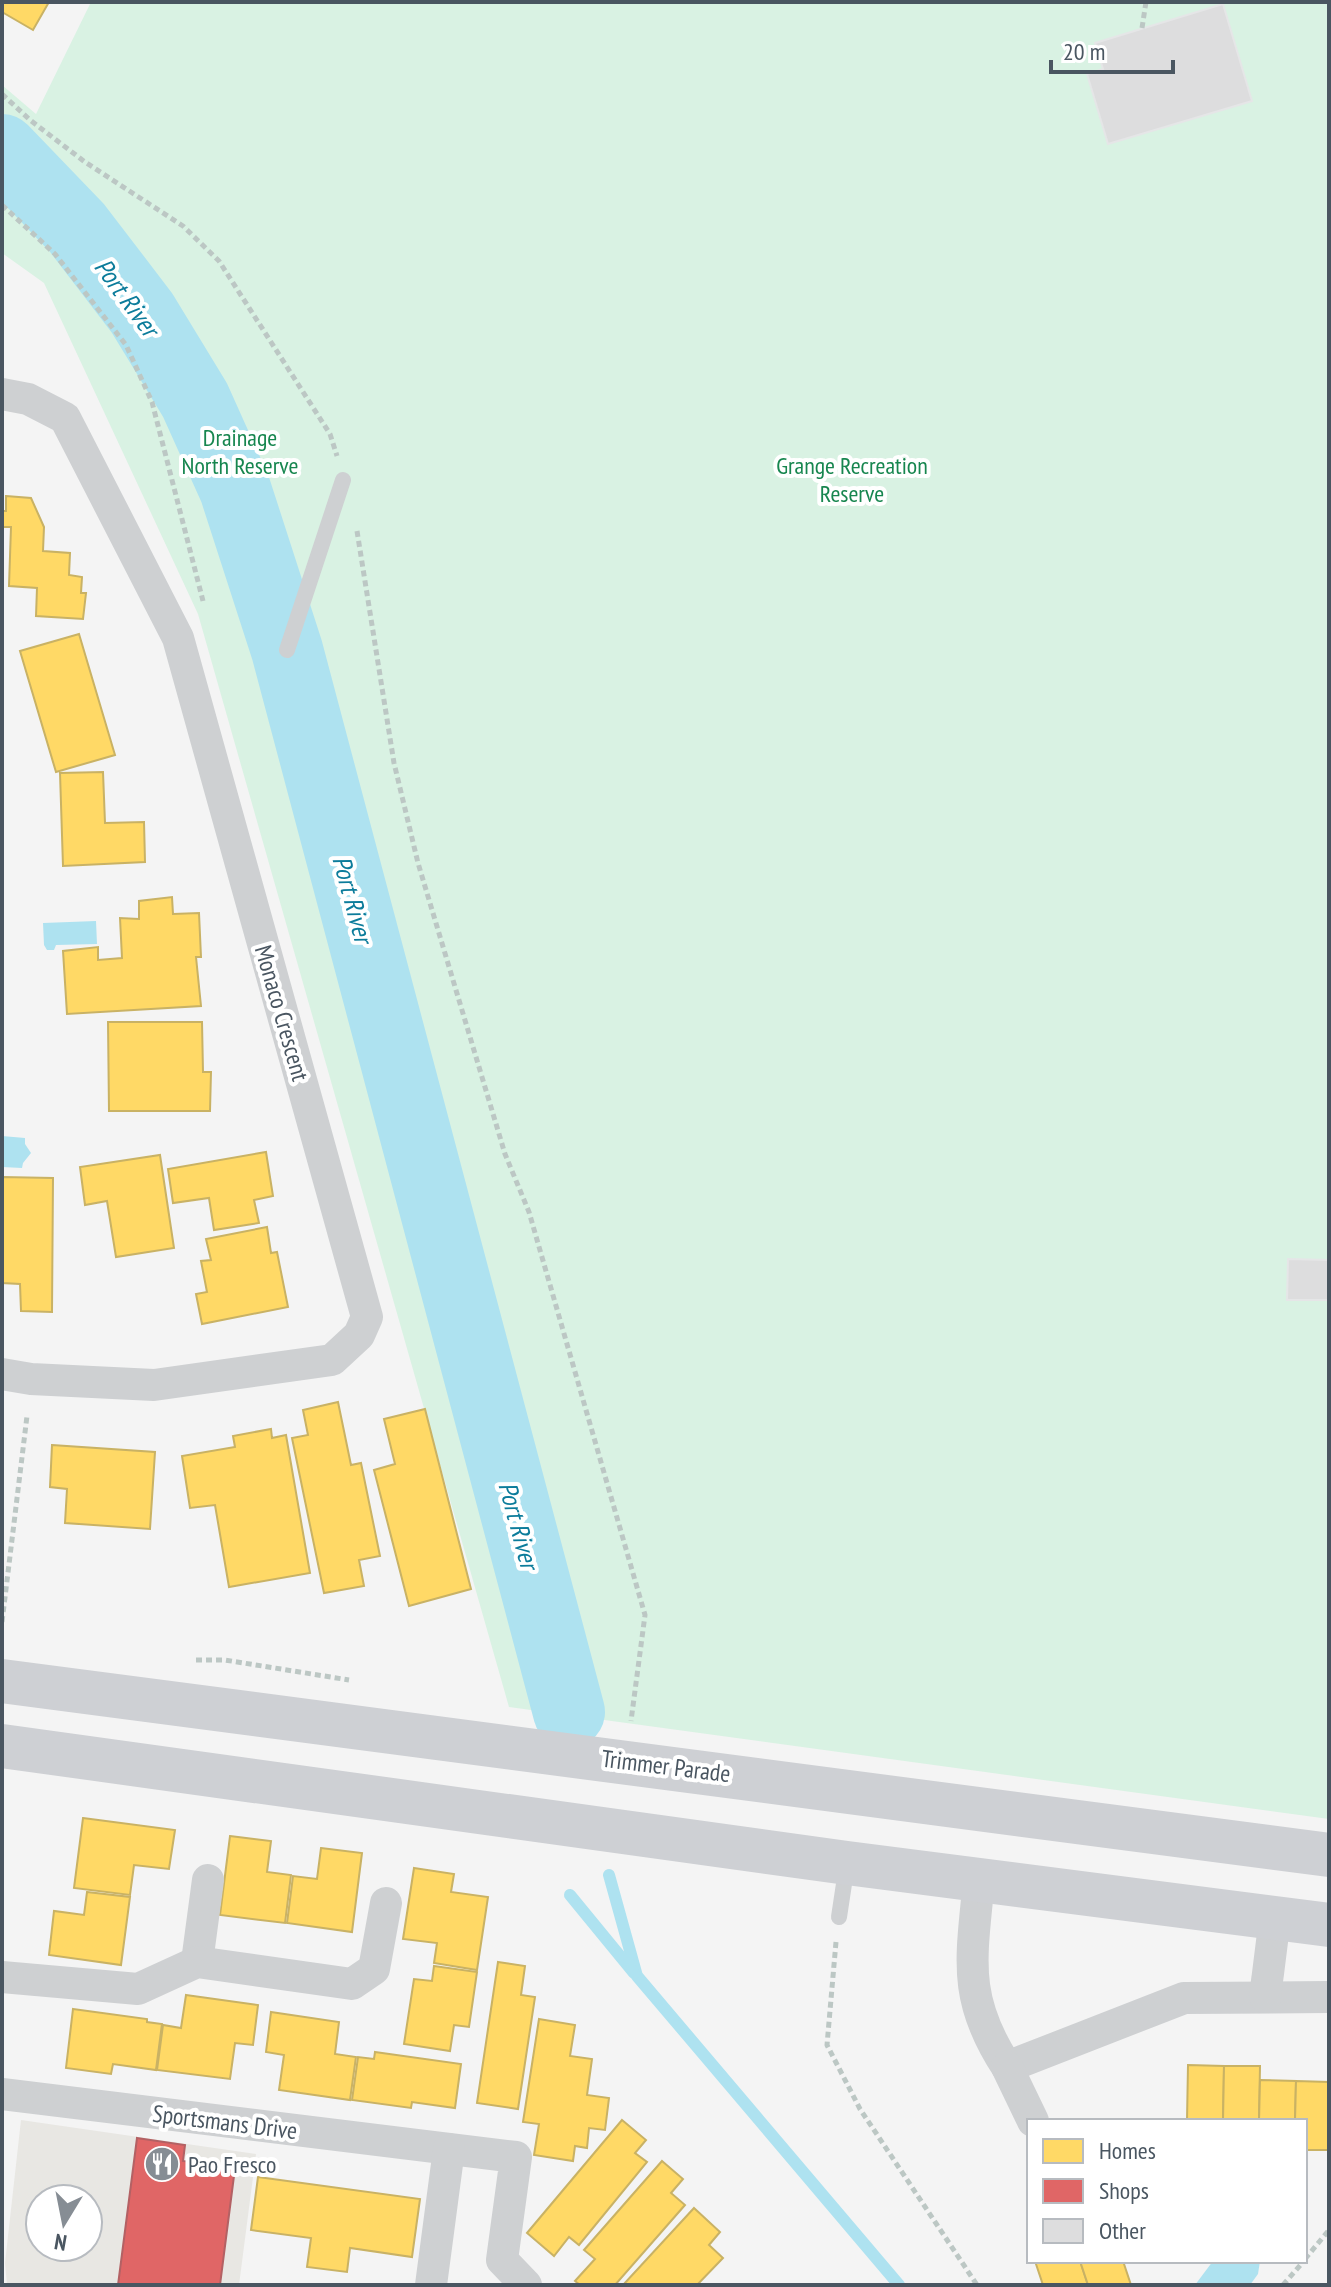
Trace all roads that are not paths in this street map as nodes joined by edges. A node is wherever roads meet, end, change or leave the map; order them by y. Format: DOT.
graph roads {
  1 [pos="2,394"];
  2 [pos="343,480"];
  3 [pos="287,650"];
  4 [pos="17,1376"];
  5 [pos="15,1689"];
  6 [pos="2,1746"];
  7 [pos="1329,1855"];
  8 [pos="847,1863"];
  9 [pos="979,1879"];
  10 [pos="208,1880"];
  11 [pos="386,1903"];
  12 [pos="839,1917"];
  13 [pos="1275,1918"];
  14 [pos="1329,1925"];
  15 [pos="197,1962"];
  16 [pos="2,1977"];
  17 [pos="1265,1997"];
  18 [pos="1329,1997"];
  19 [pos="1007,2067"];
  20 [pos="2,2094"];
  21 [pos="1032,2119"];
  22 [pos="449,2149"];
  23 [pos="431,2285"];
  24 [pos="526,2285"];
  1 -- 4 [label="street, Monaco Crescent"];
  2 -- 3 [label="lane"];
  5 -- 7 [label="main road, Trimmer Parade"];
  6 -- 8 [label="main road"];
  8 -- 9 [label="main road"];
  8 -- 12 [label="lane"];
  9 -- 13 [label="main road"];
  9 -- 19 [label="street"];
  10 -- 15 [label="street"];
  11 -- 15 [label="street"];
  13 -- 14 [label="main road"];
  13 -- 17 [label="street"];
  15 -- 16 [label="street"];
  17 -- 18 [label="street"];
  17 -- 19 [label="street"];
  19 -- 21 [label="street"];
  20 -- 22 [label="street, Sportsmans Drive"];
  22 -- 23 [label="street"];
  22 -- 24 [label="street, Sportsmans Drive"];
}
